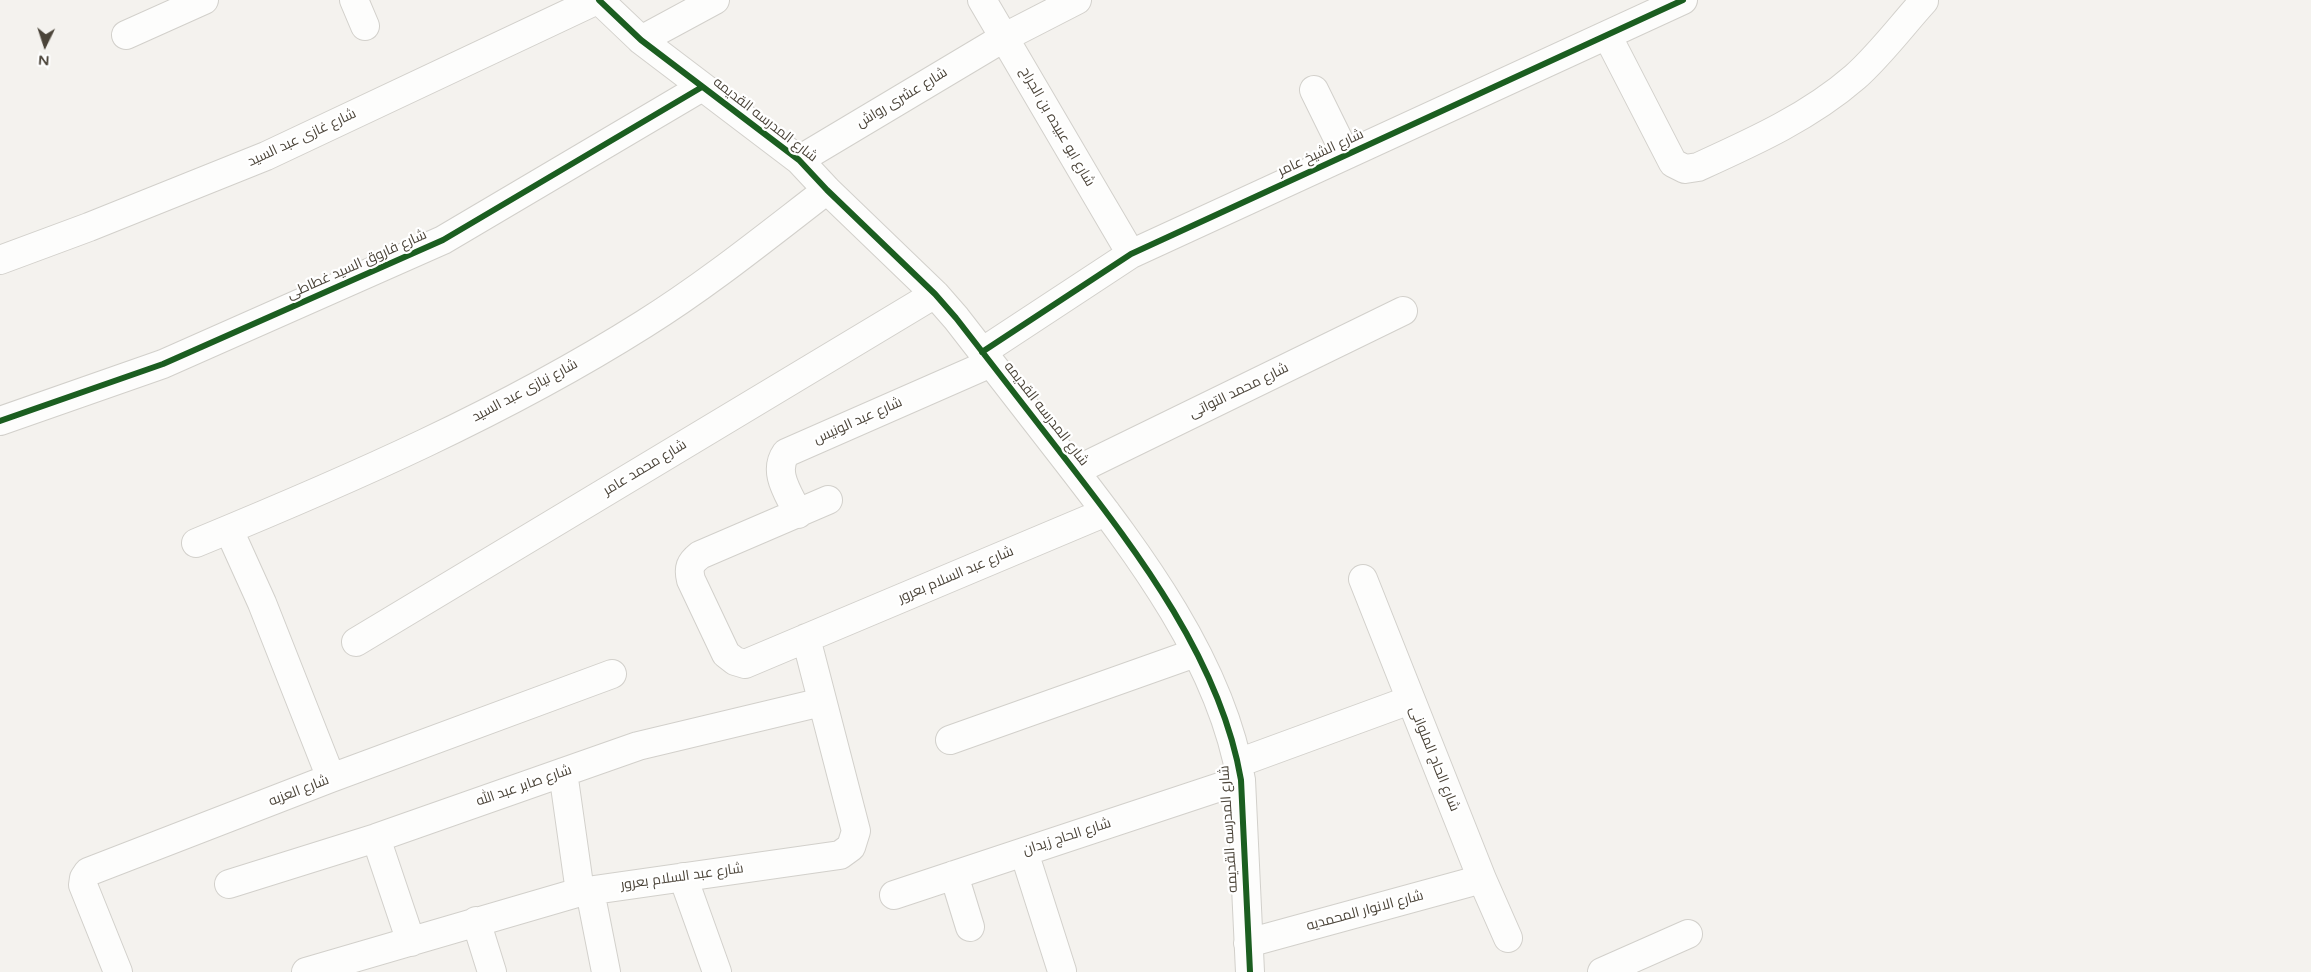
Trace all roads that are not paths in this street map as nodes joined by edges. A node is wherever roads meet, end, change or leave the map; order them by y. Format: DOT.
graph roads {
  1 [pos="204,0"];
  2 [pos="354,0"];
  3 [pos="598,0"];
  4 [pos="714,0"];
  5 [pos="982,0"];
  6 [pos="1077,0"];
  7 [pos="1683,0"];
  8 [pos="1924,1"];
  9 [pos="169,7"];
  10 [pos="366,26"];
  11 [pos="126,35"];
  12 [pos="1607,35"];
  13 [pos="1005,37"];
  14 [pos="641,40"];
  15 [pos="702,86"];
  16 [pos="1314,90"];
  17 [pos="1346,155"];
  18 [pos="800,160"];
  19 [pos="827,190"];
  20 [pos="1132,254"];
  21 [pos="0,260"];
  22 [pos="935,294"];
  23 [pos="1403,310"];
  24 [pos="986,358"];
  25 [pos="0,422"];
  26 [pos="1075,471"];
  27 [pos="828,500"];
  28 [pos="1106,512"];
  29 [pos="798,514"];
  30 [pos="228,530"];
  31 [pos="196,543"];
  32 [pos="1363,579"];
  33 [pos="806,638"];
  34 [pos="356,642"];
  35 [pos="1195,653"];
  36 [pos="612,674"];
  37 [pos="1410,700"];
  38 [pos="822,702"];
  39 [pos="950,740"];
  40 [pos="1239,771"];
  41 [pos="562,772"];
  42 [pos="331,778"];
  43 [pos="376,838"];
  44 [pos="1024,852"];
  45 [pos="954,875"];
  46 [pos="683,877"];
  47 [pos="1482,879"];
  48 [pos="229,884"];
  49 [pos="585,891"];
  50 [pos="894,895"];
  51 [pos="476,921"];
  52 [pos="970,927"];
  53 [pos="1688,934"];
  54 [pos="1508,938"];
  55 [pos="411,942"];
  56 [pos="1248,942"];
  57 [pos="377,962"];
  58 [pos="1062,971"];
  59 [pos="118,972"];
  60 [pos="306,972"];
  61 [pos="492,972"];
  62 [pos="606,972"];
  63 [pos="717,972"];
  64 [pos="1250,972"];
  65 [pos="1602,972"];
  1 -- 9 [label="street"];
  2 -- 10 [label="street"];
  3 -- 14 [label="street, شارع المدرسه القديمه"];
  3 -- 21 [label="street, شارع غازى عبد السيد"];
  4 -- 14 [label="street"];
  5 -- 13 [label="street, شارع ابو عبيده بن الجراح"];
  6 -- 13 [label="street, شارع عشرى رواش"];
  7 -- 12 [label="street, شارع الشيخ عامر"];
  8 -- 12 [label="street"];
  9 -- 11 [label="street"];
  12 -- 17 [label="street, شارع الشيخ عامر"];
  13 -- 18 [label="street, شارع عشرى رواش"];
  13 -- 20 [label="street, شارع ابو عبيده بن الجراح"];
  14 -- 15 [label="street, شارع المدرسه القديمه"];
  15 -- 18 [label="street, شارع المدرسه القديمه"];
  15 -- 25 [label="street, شارع فاروق السيد غطاطى"];
  16 -- 17 [label="street"];
  17 -- 20 [label="street, شارع الشيخ عامر"];
  18 -- 19 [label="street, شارع المدرسه القديمه"];
  19 -- 22 [label="street, شارع المدرسه القديمه"];
  19 -- 30 [label="street, شارع نيازى عبد السيد"];
  20 -- 24 [label="street, شارع الشيخ عامر"];
  22 -- 24 [label="street, شارع المدرسه القديمه"];
  22 -- 34 [label="street, شارع محمد عامر"];
  23 -- 26 [label="street, شارع محمد التواتى"];
  24 -- 26 [label="street, شارع المدرسه القديمه"];
  24 -- 29 [label="street, شارع عبد الونيس"];
  26 -- 28 [label="street, شارع المدرسه القديمه"];
  27 -- 29 [label="street"];
  28 -- 33 [label="street, شارع عبد السلام بعرور"];
  28 -- 35 [label="street, شارع المدرسه القديمه"];
  29 -- 33 [label="street, شارع عبد السلام بعرور"];
  30 -- 31 [label="street, شارع نيازى عبد السيد"];
  30 -- 42 [label="street"];
  32 -- 37 [label="street, شارع الحاج الملوانى"];
  33 -- 38 [label="street, شارع عبد السلام بعرور"];
  35 -- 39 [label="street"];
  35 -- 40 [label="street, شارع المدرسه القديمه"];
  36 -- 42 [label="street, شارع العزبه"];
  37 -- 40 [label="street, شارع الحاج زيدان"];
  37 -- 47 [label="street, شارع الحاج الملوانى"];
  38 -- 41 [label="street, شارع صابر عبد الله"];
  38 -- 46 [label="street, شارع عبد السلام بعرور"];
  40 -- 44 [label="street, شارع الحاج زيدان"];
  40 -- 56 [label="street, شارع المدرسه القديمه"];
  41 -- 43 [label="street, شارع صابر عبد الله"];
  41 -- 49 [label="street"];
  42 -- 59 [label="street, شارع العزبه"];
  43 -- 48 [label="street, شارع صابر عبد الله"];
  43 -- 55 [label="street"];
  44 -- 45 [label="street, شارع الحاج زيدان"];
  44 -- 58 [label="street"];
  45 -- 50 [label="street, شارع الحاج زيدان"];
  45 -- 52 [label="street"];
  46 -- 49 [label="street, شارع عبد السلام بعرور"];
  46 -- 63 [label="street"];
  47 -- 54 [label="street, شارع الحاج الملوانى"];
  47 -- 56 [label="street, شارع الانوار المحمديه"];
  49 -- 51 [label="street, شارع عبد السلام بعرور"];
  49 -- 62 [label="street"];
  51 -- 55 [label="street, شارع عبد السلام بعرور"];
  51 -- 61 [label="street"];
  53 -- 65 [label="street"];
  55 -- 57 [label="street, شارع عبد السلام بعرور"];
  56 -- 64 [label="street, شارع المدرسه القديمه"];
  57 -- 60 [label="street, شارع عبد السلام بعرور"];
}
